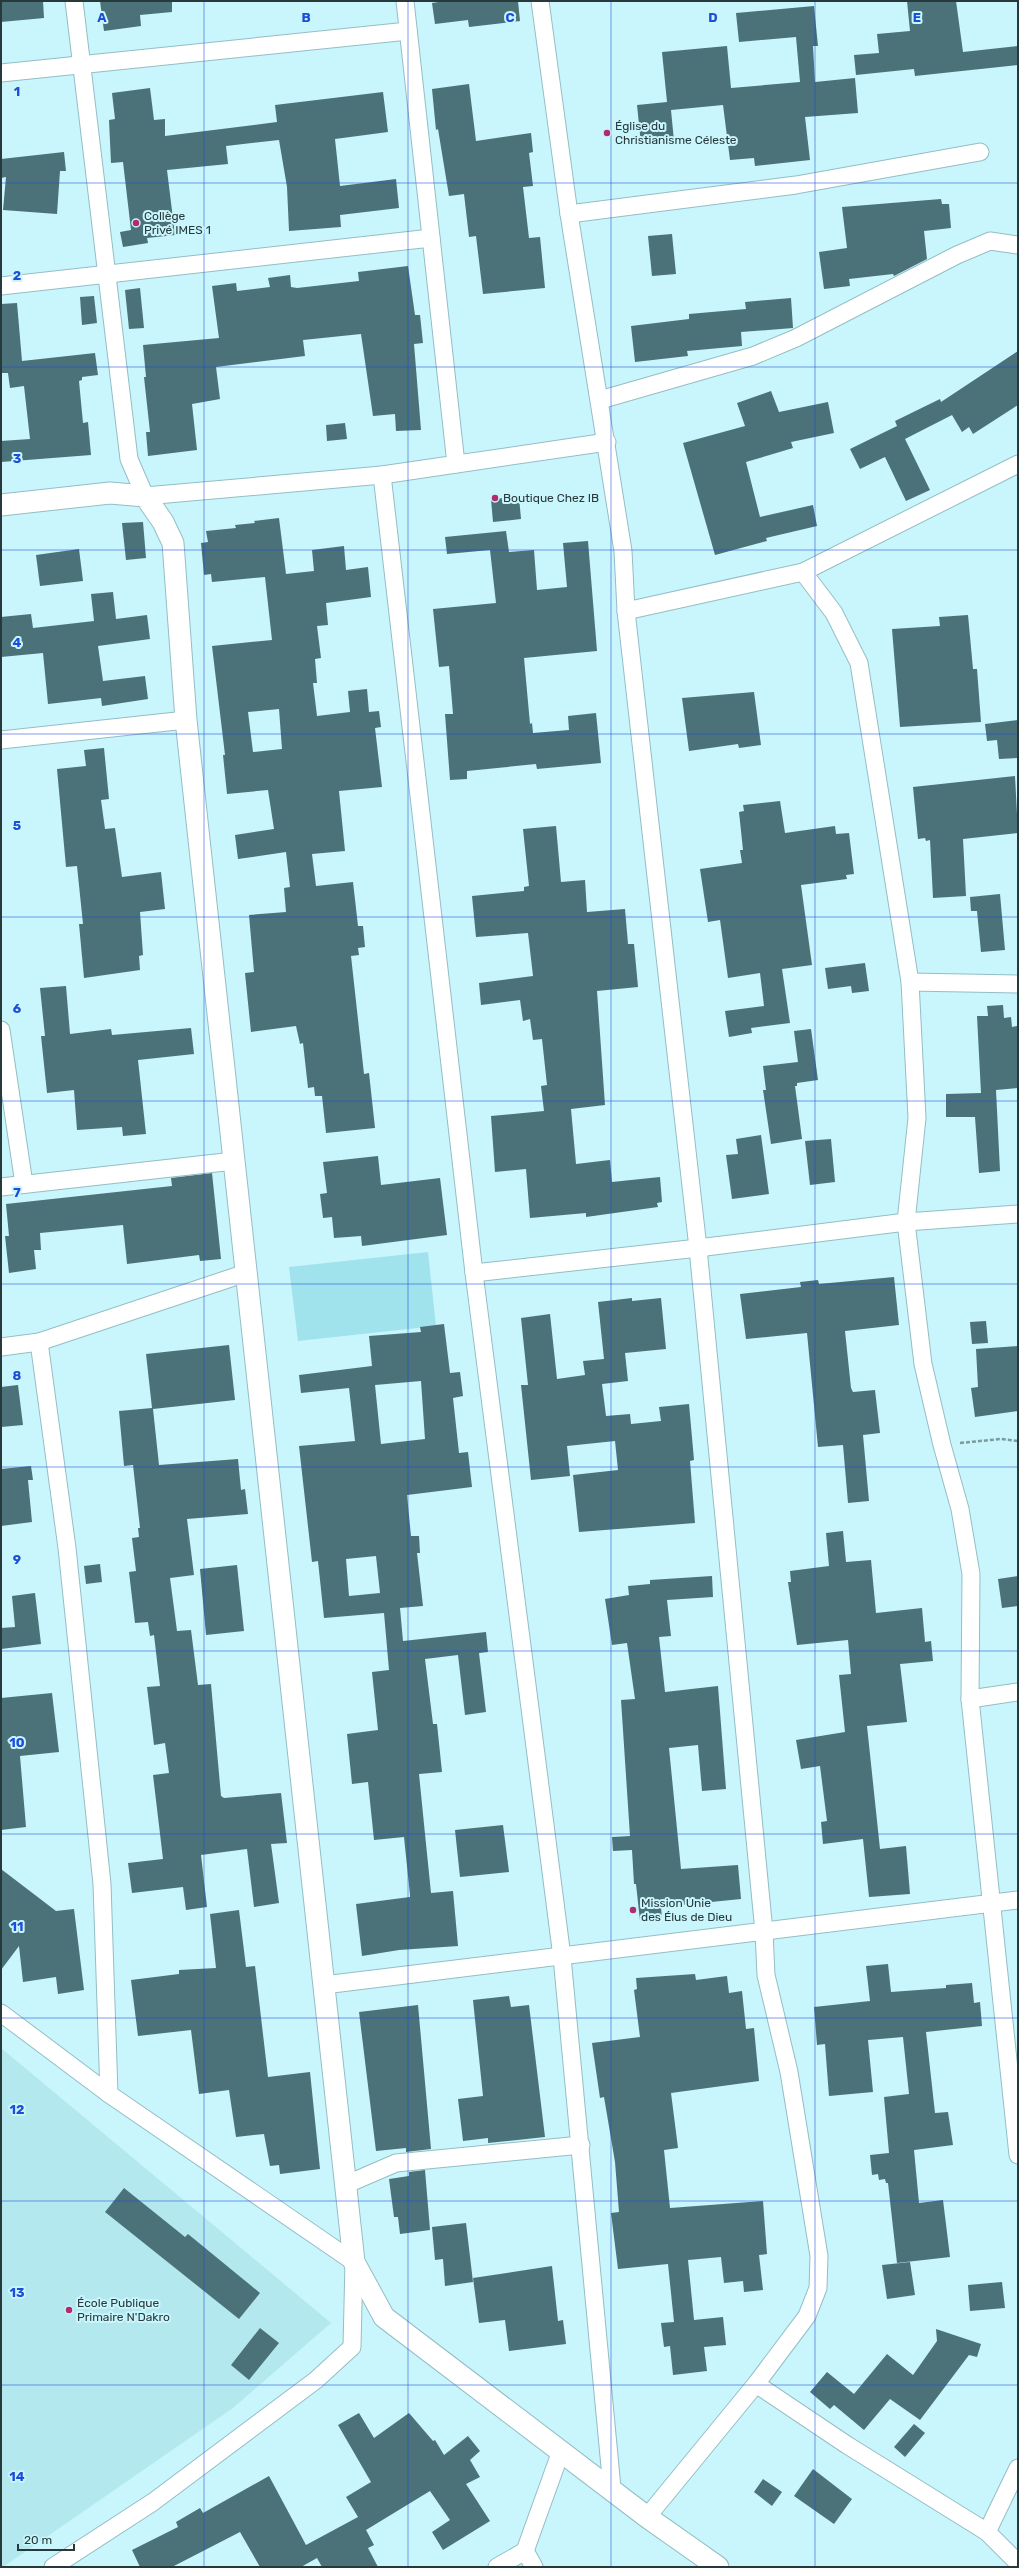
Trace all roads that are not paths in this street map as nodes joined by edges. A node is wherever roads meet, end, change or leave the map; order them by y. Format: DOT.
graph roads {
  1 [pos="74,1"];
  2 [pos="404,1"];
  3 [pos="540,1"];
  4 [pos="408,32"];
  5 [pos="82,64"];
  6 [pos="1,73"];
  7 [pos="980,152"];
  8 [pos="569,214"];
  9 [pos="431,238"];
  10 [pos="1018,245"];
  11 [pos="108,274"];
  12 [pos="1,286"];
  13 [pos="600,400"];
  14 [pos="606,442"];
  15 [pos="456,464"];
  16 [pos="1018,464"];
  17 [pos="382,475"];
  18 [pos="145,496"];
  19 [pos="1,505"];
  20 [pos="803,572"];
  21 [pos="626,611"];
  22 [pos="186,720"];
  23 [pos="1,740"];
  24 [pos="910,982"];
  25 [pos="1018,984"];
  26 [pos="1,1030"];
  27 [pos="234,1161"];
  28 [pos="24,1184"];
  29 [pos="1,1187"];
  30 [pos="1018,1214"];
  31 [pos="906,1222"];
  32 [pos="698,1248"];
  33 [pos="246,1273"];
  34 [pos="474,1273"];
  35 [pos="39,1342"];
  36 [pos="1,1347"];
  37 [pos="1018,1692"];
  38 [pos="970,1699"];
  39 [pos="1018,1900"];
  40 [pos="990,1902"];
  41 [pos="764,1932"];
  42 [pos="562,1956"];
  43 [pos="324,1985"];
  44 [pos="1,2014"];
  45 [pos="109,2094"];
  46 [pos="581,2145"];
  47 [pos="1018,2155"];
  48 [pos="345,2185"];
  49 [pos="354,2262"];
  50 [pos="756,2384"];
  51 [pos="561,2452"];
  52 [pos="1018,2468"];
  53 [pos="612,2488"];
  54 [pos="647,2517"];
  55 [pos="987,2532"];
  56 [pos="525,2551"];
  57 [pos="1018,2563"];
  58 [pos="53,2567"];
  59 [pos="498,2567"];
  60 [pos="534,2567"];
  61 [pos="718,2567"];
  1 -- 5 [label="street"];
  2 -- 4 [label="street"];
  3 -- 8 [label="street"];
  4 -- 5 [label="street"];
  4 -- 9 [label="street"];
  5 -- 6 [label="street"];
  5 -- 11 [label="street"];
  7 -- 8 [label="street"];
  8 -- 13 [label="street"];
  9 -- 11 [label="street"];
  9 -- 15 [label="street"];
  10 -- 13 [label="street"];
  11 -- 12 [label="street"];
  11 -- 18 [label="street"];
  13 -- 14 [label="street"];
  14 -- 15 [label="street"];
  14 -- 21 [label="street"];
  15 -- 17 [label="street"];
  16 -- 20 [label="street"];
  17 -- 18 [label="street"];
  17 -- 34 [label="street"];
  18 -- 19 [label="street"];
  18 -- 22 [label="street"];
  20 -- 21 [label="street"];
  20 -- 24 [label="street"];
  21 -- 32 [label="street"];
  22 -- 23 [label="street"];
  22 -- 27 [label="street"];
  24 -- 25 [label="street"];
  24 -- 31 [label="street"];
  26 -- 28 [label="street"];
  27 -- 28 [label="street"];
  27 -- 33 [label="street"];
  28 -- 29 [label="street"];
  30 -- 31 [label="street"];
  31 -- 32 [label="street"];
  31 -- 38 [label="street"];
  32 -- 34 [label="street"];
  32 -- 41 [label="street"];
  33 -- 35 [label="street"];
  33 -- 43 [label="street"];
  34 -- 42 [label="street"];
  35 -- 36 [label="street"];
  35 -- 45 [label="street"];
  37 -- 38 [label="street"];
  38 -- 40 [label="street"];
  39 -- 40 [label="street"];
  40 -- 41 [label="street"];
  40 -- 47 [label="street"];
  41 -- 42 [label="street"];
  41 -- 50 [label="street"];
  42 -- 43 [label="street"];
  42 -- 46 [label="street"];
  43 -- 48 [label="street"];
  44 -- 45 [label="street"];
  45 -- 49 [label="street"];
  46 -- 48 [label="street"];
  46 -- 53 [label="street"];
  48 -- 49 [label="street"];
  49 -- 51 [label="street"];
  49 -- 58 [label="street"];
  50 -- 54 [label="street"];
  50 -- 55 [label="street"];
  51 -- 53 [label="street"];
  51 -- 56 [label="street"];
  52 -- 55 [label="street"];
  53 -- 54 [label="street"];
  54 -- 61 [label="street"];
  55 -- 57 [label="street"];
  56 -- 59 [label="street"];
  56 -- 60 [label="street"];
}
